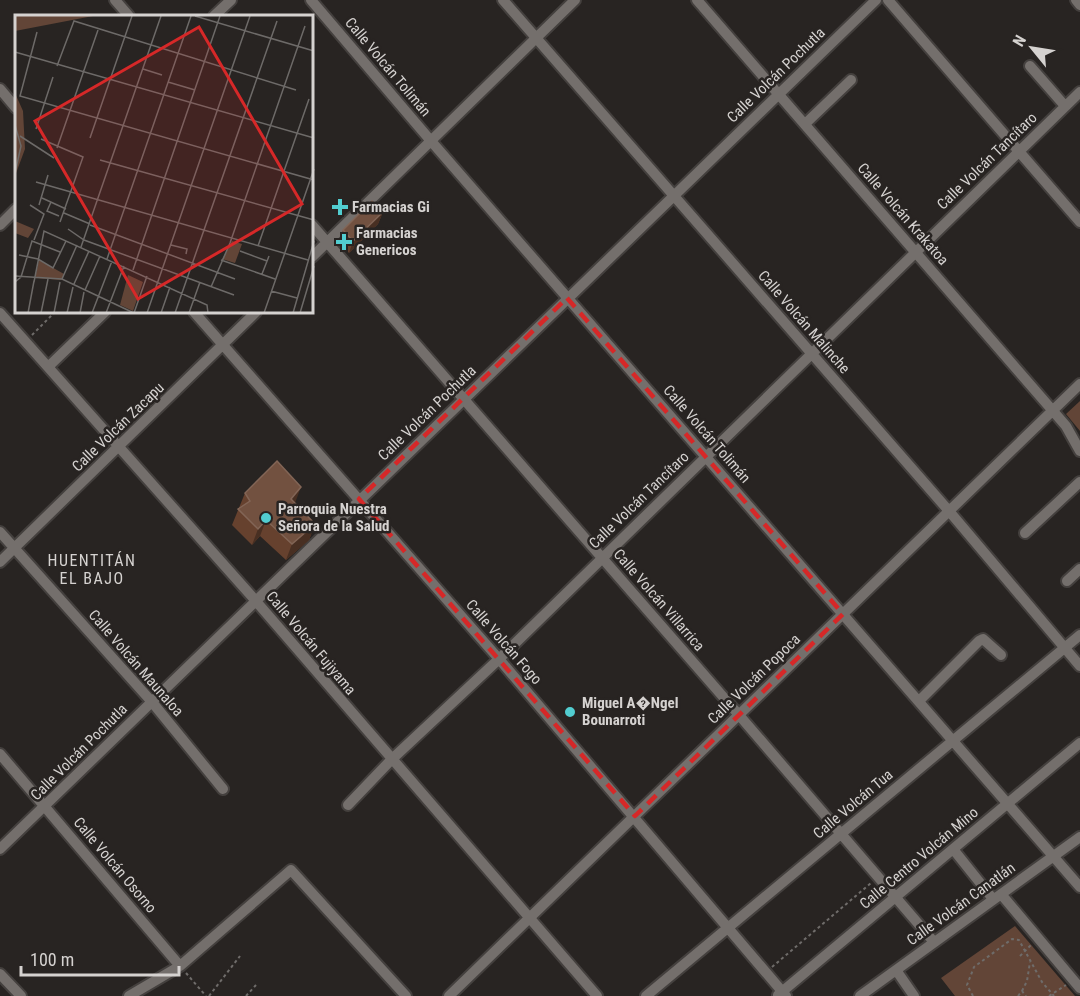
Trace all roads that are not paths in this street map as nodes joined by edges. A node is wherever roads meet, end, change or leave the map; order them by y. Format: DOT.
graph roads {
  1 [pos="115,0"];
  2 [pos="231,0"];
  3 [pos="311,0"];
  4 [pos="503,0"];
  5 [pos="575,0"];
  6 [pos="697,0"];
  7 [pos="876,0"];
  8 [pos="888,0"];
  9 [pos="1076,0"];
  10 [pos="1080,5"];
  11 [pos="128,15"];
  12 [pos="215,15"];
  13 [pos="536,38"];
  14 [pos="1030,66"];
  15 [pos="851,80"];
  16 [pos="0,89"];
  17 [pos="1080,92"];
  18 [pos="779,94"];
  19 [pos="1065,106"];
  20 [pos="15,107"];
  21 [pos="805,124"];
  22 [pos="431,141"];
  23 [pos="1019,151"];
  24 [pos="673,196"];
  25 [pos="15,210"];
  26 [pos="1080,222"];
  27 [pos="0,225"];
  28 [pos="314,227"];
  29 [pos="327,243"];
  30 [pos="916,252"];
  31 [pos="314,255"];
  32 [pos="567,298"];
  33 [pos="0,313"];
  34 [pos="103,314"];
  35 [pos="196,314"];
  36 [pos="254,314"];
  37 [pos="223,345"];
  38 [pos="813,353"];
  39 [pos="48,367"];
  40 [pos="1080,384"];
  41 [pos="464,398"];
  42 [pos="1053,410"];
  43 [pos="120,446"];
  44 [pos="1080,451"];
  45 [pos="707,456"];
  46 [pos="1080,483"];
  47 [pos="359,499"];
  48 [pos="949,511"];
  49 [pos="0,532"];
  50 [pos="1025,533"];
  51 [pos="14,549"];
  52 [pos="602,557"];
  53 [pos="0,562"];
  54 [pos="1080,569"];
  55 [pos="1067,581"];
  56 [pos="255,600"];
  57 [pos="843,614"];
  58 [pos="1080,635"];
  59 [pos="1065,648"];
  60 [pos="1001,656"];
  61 [pos="499,659"];
  62 [pos="1080,666"];
  63 [pos="919,701"];
  64 [pos="152,702"];
  65 [pos="739,715"];
  66 [pos="953,741"];
  67 [pos="1080,743"];
  68 [pos="0,754"];
  69 [pos="391,760"];
  70 [pos="223,789"];
  71 [pos="1007,804"];
  72 [pos="348,805"];
  73 [pos="46,807"];
  74 [pos="635,816"];
  75 [pos="841,834"];
  76 [pos="1080,837"];
  77 [pos="0,849"];
  78 [pos="953,849"];
  79 [pos="1053,856"];
  80 [pos="1080,887"];
  81 [pos="997,896"];
  82 [pos="895,897"];
  83 [pos="531,917"];
  84 [pos="729,927"];
  85 [pos="934,942"];
  86 [pos="180,966"];
  87 [pos="896,970"];
  88 [pos="0,974"];
  89 [pos="1076,984"];
  90 [pos="782,994"];
  91 [pos="21,996"];
  92 [pos="129,996"];
  93 [pos="406,996"];
  94 [pos="449,996"];
  95 [pos="597,996"];
  96 [pos="646,996"];
  97 [pos="860,996"];
  98 [pos="914,996"];
  1 -- 11 [label="street"];
  2 -- 12 [label="street"];
  3 -- 22 [label="street, Calle Volcán Tolimán"];
  4 -- 13 [label="street, Calle Volcán Malinche"];
  5 -- 13 [label="street"];
  6 -- 18 [label="street, Calle Volcán Krakatoa"];
  7 -- 18 [label="street, Calle Volcán Pochutla"];
  8 -- 23 [label="street"];
  9 -- 10 [label="street"];
  13 -- 22 [label="street"];
  13 -- 24 [label="street, Calle Volcán Malinche"];
  14 -- 19 [label="street"];
  15 -- 21 [label="street"];
  16 -- 20 [label="street"];
  17 -- 19 [label="street, Calle Volcán Tancítaro"];
  18 -- 21 [label="street, Calle Volcán Krakatoa"];
  18 -- 24 [label="street, Calle Volcán Pochutla"];
  19 -- 23 [label="street, Calle Volcán Tancítaro"];
  21 -- 30 [label="street, Calle Volcán Krakatoa"];
  22 -- 29 [label="street"];
  22 -- 32 [label="street, Calle Volcán Tolimán"];
  23 -- 26 [label="street"];
  23 -- 30 [label="street, Calle Volcán Tancítaro"];
  24 -- 32 [label="street, Calle Volcán Pochutla"];
  24 -- 38 [label="street, Calle Volcán Malinche"];
  25 -- 27 [label="street"];
  28 -- 29 [label="street, Calle Volcán Villarrica"];
  29 -- 31 [label="street"];
  29 -- 41 [label="street, Calle Volcán Villarrica"];
  30 -- 38 [label="street, Calle Volcán Tancítaro"];
  30 -- 42 [label="street, Calle Volcán Krakatoa"];
  32 -- 41 [label="street, Calle Volcán Pochutla"];
  32 -- 45 [label="street, Calle Volcán Tolimán"];
  33 -- 39 [label="street, Calle Volcán Fujiyama"];
  34 -- 39 [label="street"];
  35 -- 37 [label="street, Calle Volcán Fogo"];
  36 -- 37 [label="street, Calle Volcán Zacapu"];
  37 -- 43 [label="street, Calle Volcán Zacapu"];
  37 -- 47 [label="street, Calle Volcán Fogo"];
  38 -- 45 [label="street, Calle Volcán Tancítaro"];
  38 -- 48 [label="street, Calle Volcán Malinche"];
  39 -- 43 [label="street, Calle Volcán Fujiyama"];
  40 -- 42 [label="street, Calle Volcán Popoca"];
  41 -- 47 [label="street, Calle Volcán Pochutla"];
  41 -- 52 [label="street, Calle Volcán Villarrica"];
  42 -- 44 [label="street, Calle Volcán Krakatoa"];
  42 -- 48 [label="street, Calle Volcán Popoca"];
  43 -- 51 [label="street, Calle Volcán Zacapu"];
  43 -- 56 [label="street, Calle Volcán Fujiyama"];
  45 -- 52 [label="street, Calle Volcán Tancítaro"];
  45 -- 57 [label="street, Calle Volcán Tolimán"];
  46 -- 50 [label="street"];
  47 -- 56 [label="street, Calle Volcán Pochutla"];
  47 -- 61 [label="street, Calle Volcán Fogo"];
  48 -- 57 [label="street, Calle Volcán Popoca"];
  48 -- 59 [label="street, Calle Volcán Malinche"];
  49 -- 51 [label="street, Calle Volcán Maunaloa"];
  51 -- 53 [label="street, Calle Volcán Zacapu"];
  51 -- 64 [label="street, Calle Volcán Maunaloa"];
  52 -- 61 [label="street, Calle Volcán Tancítaro"];
  52 -- 65 [label="street, Calle Volcán Villarrica"];
  54 -- 55 [label="street"];
  56 -- 64 [label="street, Calle Volcán Pochutla"];
  56 -- 69 [label="street, Calle Volcán Fujiyama"];
  57 -- 63 [label="street, Calle Volcán Tolimán"];
  57 -- 65 [label="street, Calle Volcán Popoca"];
  58 -- 59 [label="street, Calle Volcán Tua"];
  59 -- 62 [label="street, Calle Volcán Malinche"];
  59 -- 66 [label="street, Calle Volcán Tua"];
  60 -- 63 [label="street"];
  61 -- 69 [label="street, Calle Volcán Tancítaro"];
  61 -- 74 [label="street, Calle Volcán Fogo"];
  63 -- 66 [label="street, Calle Volcán Tolimán"];
  64 -- 70 [label="street, Calle Volcán Maunaloa"];
  64 -- 73 [label="street, Calle Volcán Pochutla"];
  65 -- 74 [label="street, Calle Volcán Popoca"];
  65 -- 75 [label="street, Calle Volcán Villarrica"];
  66 -- 71 [label="street, Calle Volcán Tolimán"];
  66 -- 75 [label="street, Calle Volcán Tua"];
  67 -- 71 [label="street, Calle Centro Volcán Mino"];
  68 -- 73 [label="street, Calle Volcán Osorno"];
  69 -- 72 [label="street, Calle Volcán Tancítaro"];
  69 -- 83 [label="street, Calle Volcán Fujiyama"];
  71 -- 78 [label="street, Calle Centro Volcán Mino"];
  71 -- 79 [label="street, Calle Volcán Tolimán"];
  73 -- 77 [label="street, Calle Volcán Pochutla"];
  73 -- 86 [label="street, Calle Volcán Osorno"];
  74 -- 83 [label="street, Calle Volcán Popoca"];
  74 -- 84 [label="street, Calle Volcán Fogo"];
  75 -- 82 [label="street, Calle Volcán Villarrica"];
  75 -- 84 [label="street, Calle Volcán Tua"];
  76 -- 79 [label="street, Calle Volcán Canatlán"];
  78 -- 81 [label="street"];
  78 -- 82 [label="street, Calle Centro Volcán Mino"];
  79 -- 80 [label="street, Calle Volcán Tolimán"];
  79 -- 81 [label="street, Calle Volcán Canatlán"];
  81 -- 85 [label="street, Calle Volcán Canatlán"];
  81 -- 89 [label="street"];
  82 -- 85 [label="street, Calle Volcán Villarrica"];
  82 -- 90 [label="street, Calle Centro Volcán Mino"];
  83 -- 94 [label="street, Calle Volcán Popoca"];
  83 -- 95 [label="street, Calle Volcán Fujiyama"];
  84 -- 90 [label="street, Calle Volcán Fogo"];
  84 -- 96 [label="street, Calle Volcán Tua"];
  85 -- 87 [label="street, Calle Volcán Canatlán"];
  86 -- 92 [label="street"];
  86 -- 93 [label="street"];
  87 -- 97 [label="street, Calle Volcán Canatlán"];
  87 -- 98 [label="street"];
  88 -- 91 [label="street"];
}
